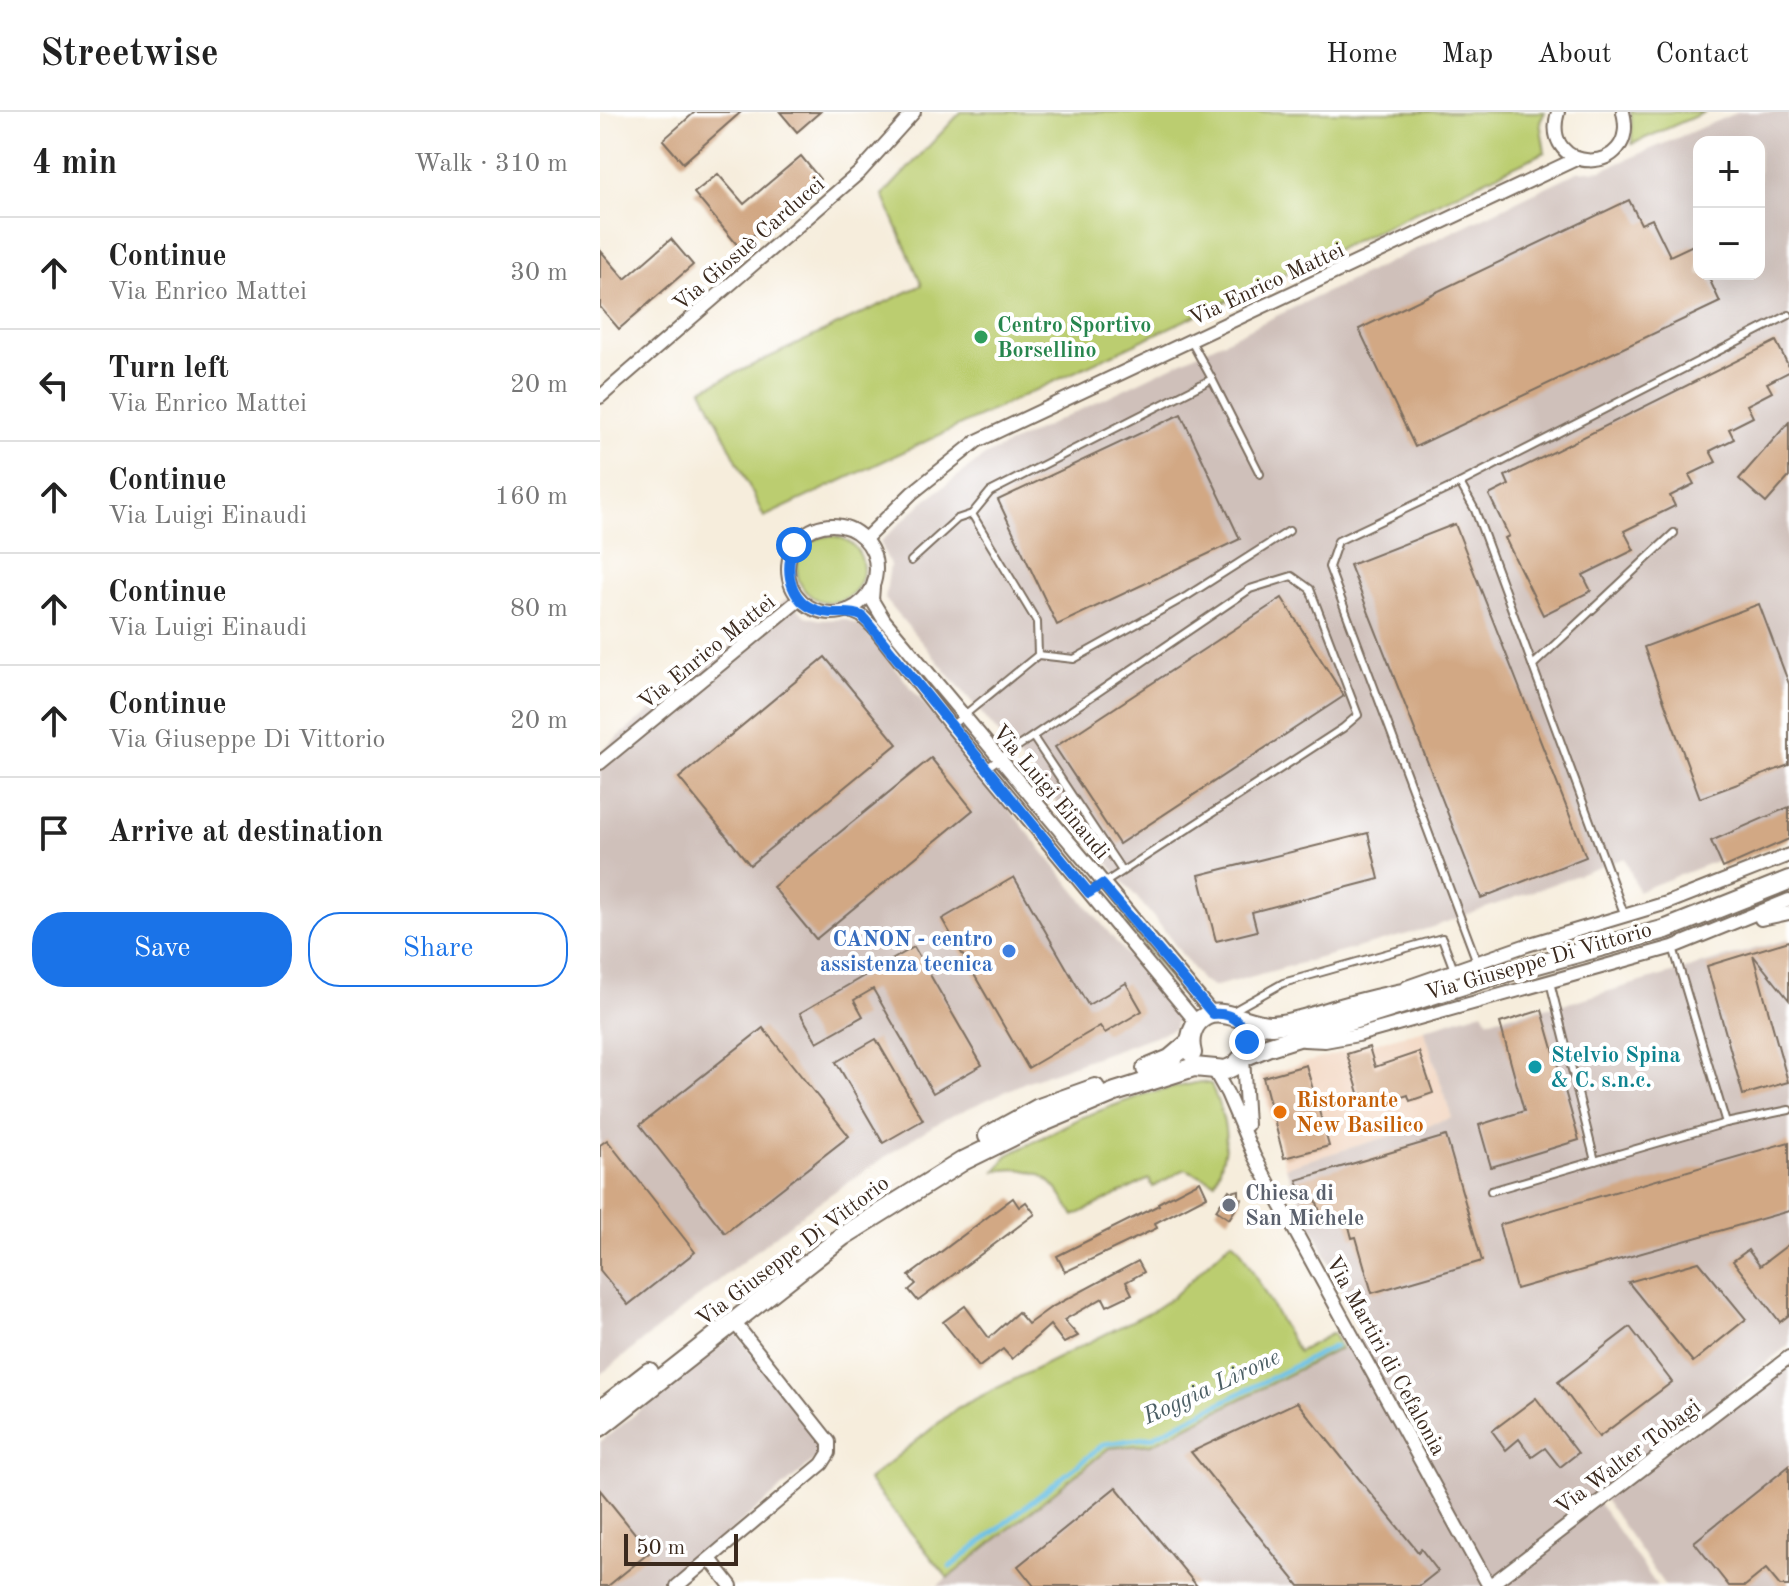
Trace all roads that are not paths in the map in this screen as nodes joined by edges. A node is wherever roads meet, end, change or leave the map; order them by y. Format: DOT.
graph roads {
  1 [pos="1558,112"];
  2 [pos="1623,112"];
  3 [pos="910,114"];
  4 [pos="1576,159"];
  5 [pos="1789,315"];
  6 [pos="1191,341"];
  7 [pos="1212,379"];
  8 [pos="600,397"];
  9 [pos="1260,474"];
  10 [pos="1460,483"];
  11 [pos="972,514"];
  12 [pos="1289,531"];
  13 [pos="1674,533"];
  14 [pos="865,539"];
  15 [pos="911,561"];
  16 [pos="873,587"];
  17 [pos="800,599"];
  18 [pos="848,610"];
  19 [pos="1038,655"];
  20 [pos="1533,665"];
  21 [pos="963,716"];
  22 [pos="951,726"];
  23 [pos="1033,737"];
  24 [pos="1000,759"];
  25 [pos="600,763"];
  26 [pos="986,768"];
  27 [pos="1789,855"];
  28 [pos="1122,871"];
  29 [pos="1789,880"];
  30 [pos="1102,884"];
  31 [pos="1089,893"];
  32 [pos="1789,900"];
  33 [pos="1789,913"];
  34 [pos="1625,916"];
  35 [pos="1730,925"];
  36 [pos="1673,947"];
  37 [pos="1454,970"];
  38 [pos="1482,970"];
  39 [pos="1550,982"];
  40 [pos="1379,997"];
  41 [pos="1217,1017"];
  42 [pos="1293,1040"];
  43 [pos="1190,1042"];
  44 [pos="1243,1057"];
  45 [pos="1209,1069"];
  46 [pos="1789,1110"];
  47 [pos="1726,1123"];
  48 [pos="1249,1145"];
  49 [pos="1595,1161"];
  50 [pos="1491,1191"];
  51 [pos="734,1322"];
  52 [pos="1789,1357"];
  53 [pos="600,1410"];
  54 [pos="600,1427"];
  55 [pos="710,1559"];
  56 [pos="677,1586"];
  57 [pos="731,1586"];
  58 [pos="1489,1586"];
  1 -- 4 [label="street"];
  2 -- 4 [label="street, Via Enrico Mattei"];
  3 -- 8 [label="street, Via Giosuè Carducci"];
  4 -- 6 [label="street, Via Enrico Mattei"];
  5 -- 10 [label="lane"];
  6 -- 7 [label="lane"];
  6 -- 14 [label="street, Via Enrico Mattei"];
  7 -- 9 [label="lane"];
  7 -- 11 [label="lane"];
  10 -- 20 [label="lane"];
  10 -- 38 [label="lane"];
  11 -- 15 [label="lane"];
  11 -- 19 [label="lane"];
  12 -- 19 [label="lane"];
  13 -- 20 [label="lane"];
  14 -- 16 [label="street"];
  14 -- 17 [label="street, Via Enrico Mattei"];
  16 -- 18 [label="street"];
  16 -- 21 [label="street, Via Luigi Einaudi"];
  17 -- 18 [label="street, Via Enrico Mattei"];
  17 -- 25 [label="street, Via Enrico Mattei"];
  18 -- 22 [label="street, Via Luigi Einaudi"];
  19 -- 21 [label="lane"];
  20 -- 34 [label="lane"];
  21 -- 22 [label="lane"];
  21 -- 24 [label="street, Via Luigi Einaudi"];
  22 -- 26 [label="street, Via Luigi Einaudi"];
  23 -- 24 [label="lane"];
  23 -- 28 [label="lane"];
  23 -- 28 [label="lane"];
  24 -- 26 [label="lane"];
  24 -- 30 [label="street, Via Luigi Einaudi"];
  26 -- 31 [label="street, Via Luigi Einaudi"];
  27 -- 34 [label="street, Via Giuseppe Di Vittorio"];
  28 -- 30 [label="lane"];
  29 -- 38 [label="main road, Via Giuseppe Di Vittorio"];
  30 -- 31 [label="lane"];
  30 -- 41 [label="street, Via Luigi Einaudi"];
  31 -- 41 [label="street, Via Luigi Einaudi"];
  32 -- 35 [label="street, Via Giuseppe Di Vittorio"];
  33 -- 35 [label="street"];
  34 -- 38 [label="street, Via Giuseppe Di Vittorio"];
  35 -- 36 [label="street, Via Giuseppe Di Vittorio"];
  36 -- 39 [label="street, Via Giuseppe Di Vittorio"];
  36 -- 47 [label="lane"];
  37 -- 38 [label="street, Via Giuseppe Di Vittorio"];
  37 -- 40 [label="street, Via Giuseppe Di Vittorio"];
  37 -- 41 [label="lane"];
  38 -- 40 [label="main road, Via Giuseppe Di Vittorio"];
  38 -- 42 [label="main road, Via Giuseppe Di Vittorio"];
  39 -- 42 [label="street, Via Giuseppe Di Vittorio"];
  39 -- 49 [label="lane"];
  40 -- 41 [label="main road, Via Giuseppe Di Vittorio"];
  41 -- 43 [label="main road"];
  41 -- 44 [label="main road"];
  42 -- 44 [label="main road, Via Giuseppe Di Vittorio"];
  43 -- 45 [label="main road"];
  43 -- 53 [label="main road, Via Giuseppe Di Vittorio"];
  44 -- 45 [label="main road, Via Giuseppe Di Vittorio"];
  44 -- 48 [label="street, Via Martiri di Cefalonia"];
  45 -- 48 [label="street, Via Martiri di Cefalonia"];
  45 -- 51 [label="main road, Via Giuseppe Di Vittorio"];
  46 -- 47 [label="lane"];
  47 -- 49 [label="lane"];
  48 -- 58 [label="street, Via Martiri di Cefalonia"];
  49 -- 50 [label="lane"];
  51 -- 54 [label="main road, Via Giuseppe Di Vittorio"];
  51 -- 55 [label="street"];
  52 -- 58 [label="street, Via Walter Tobagi"];
  55 -- 56 [label="street"];
  55 -- 57 [label="street"];
}
